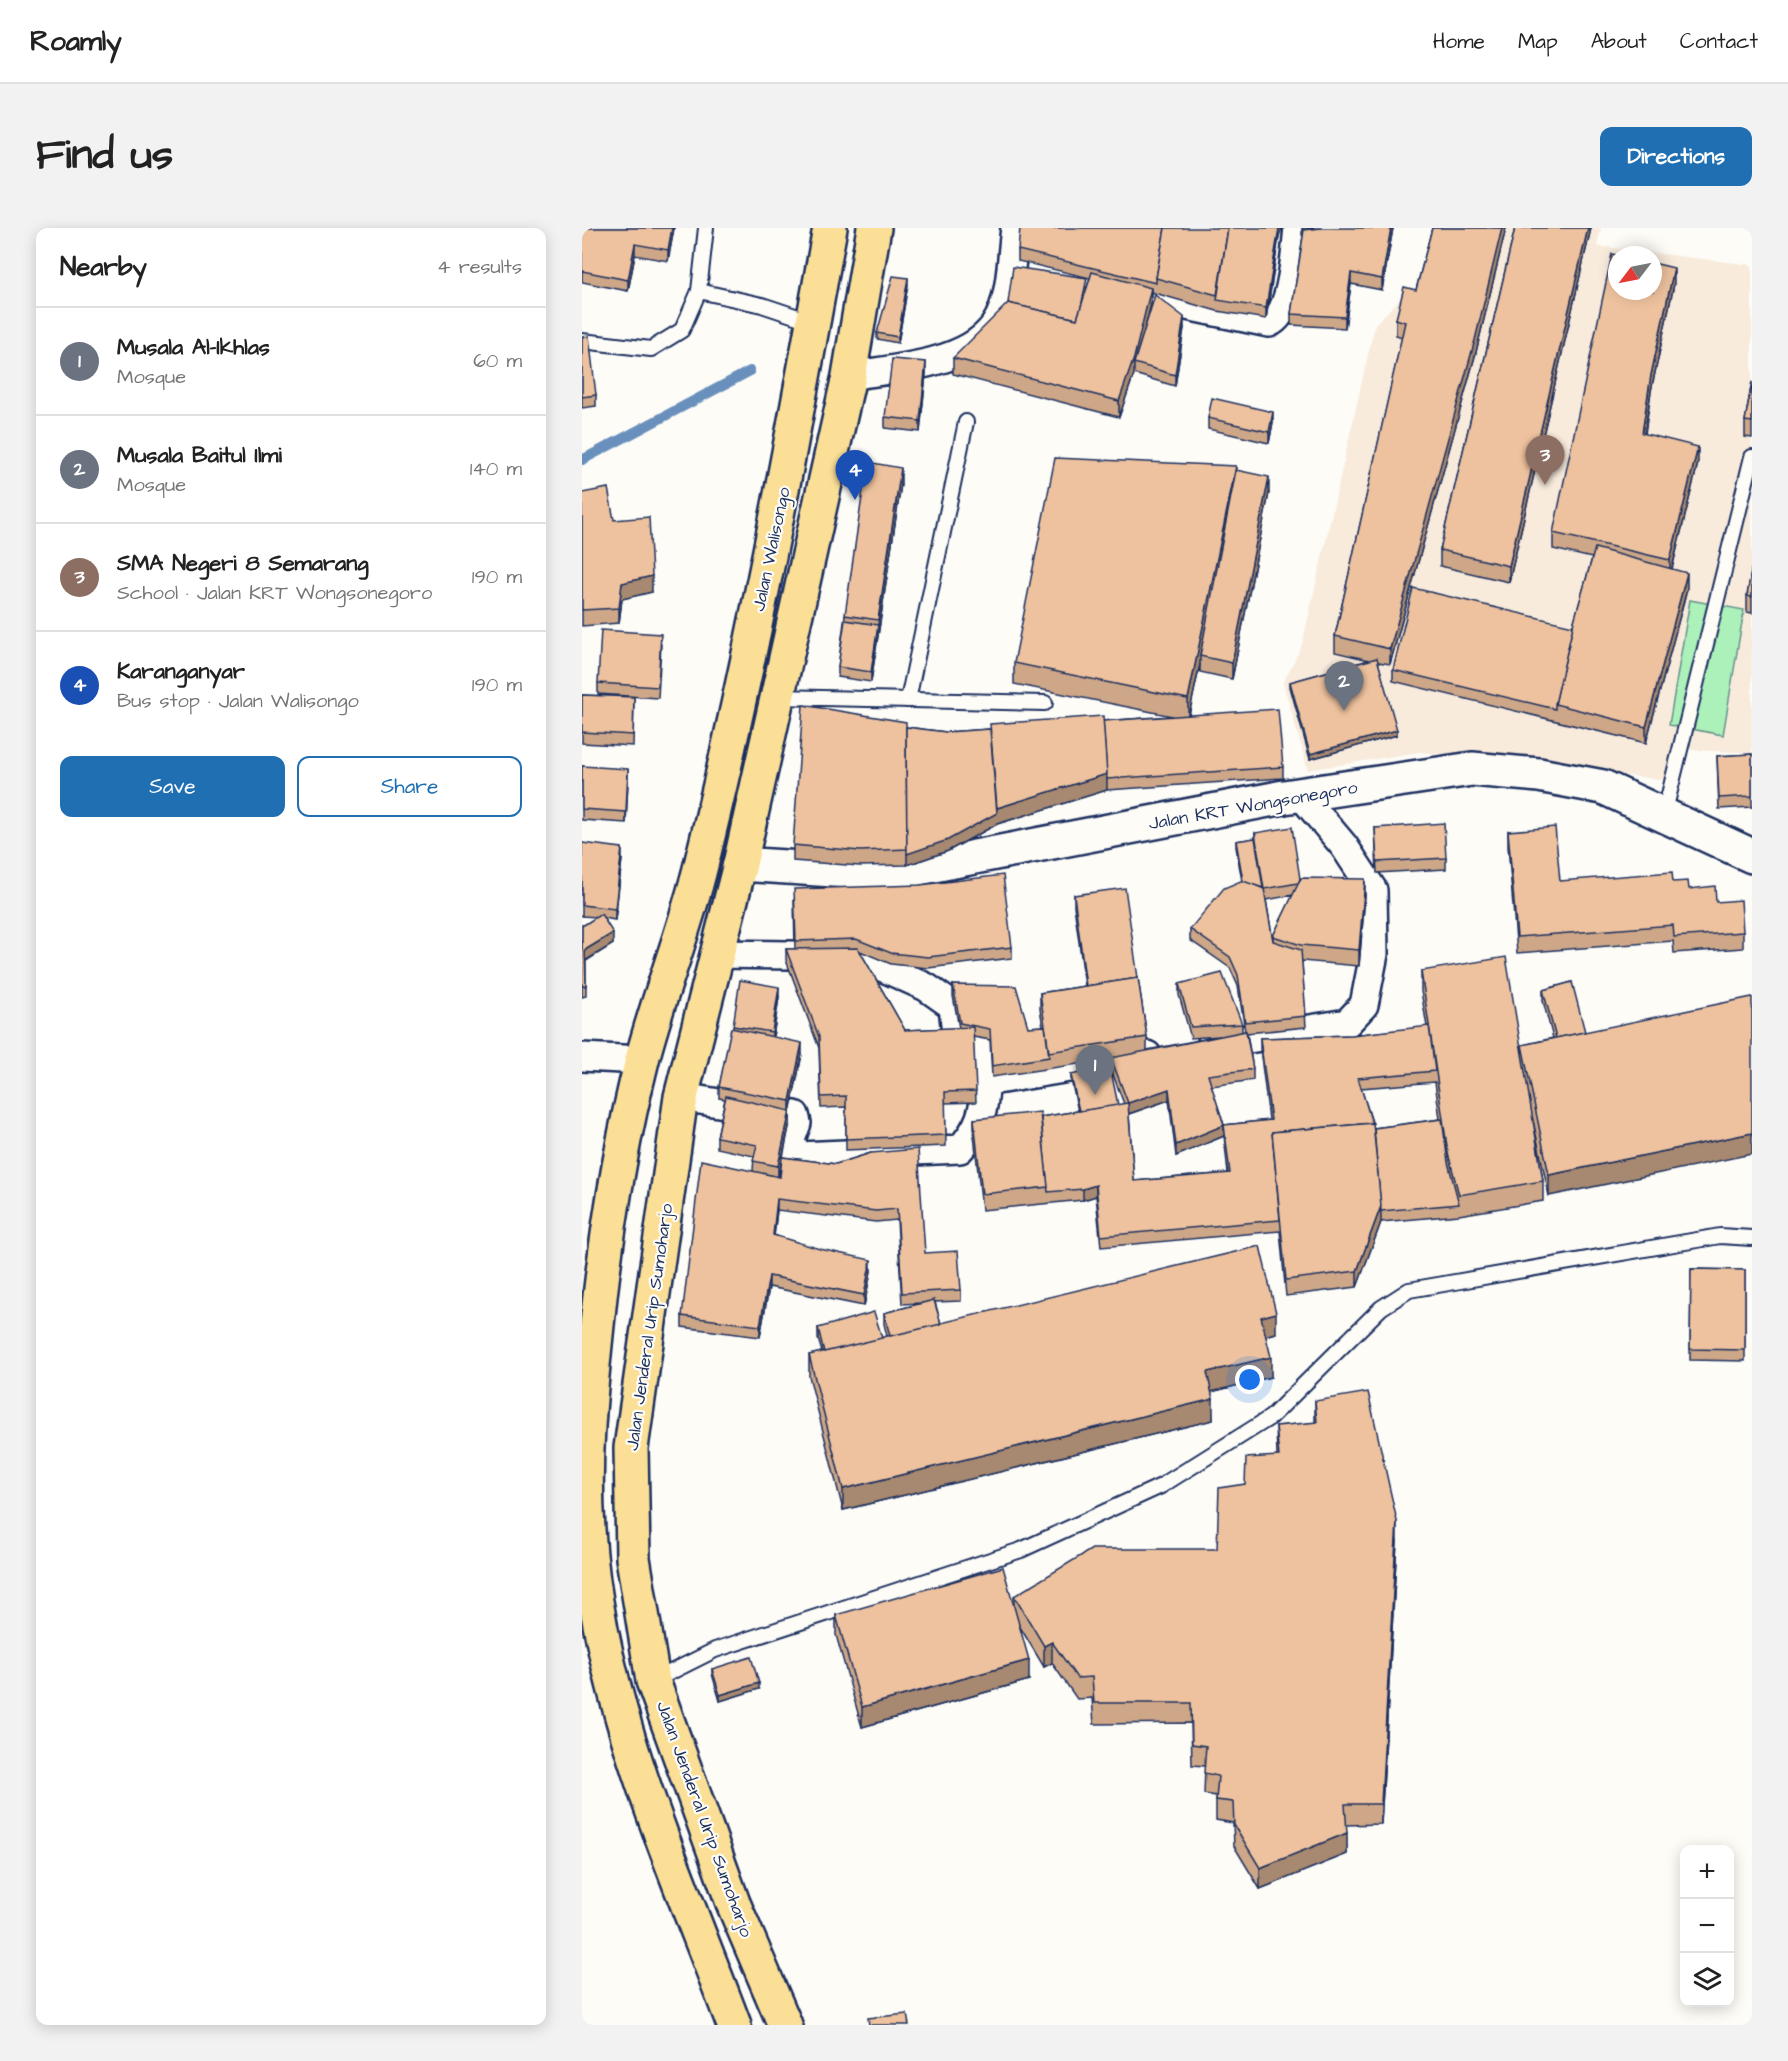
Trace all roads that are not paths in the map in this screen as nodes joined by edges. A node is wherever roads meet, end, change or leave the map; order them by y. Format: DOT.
graph roads {
  1 [pos="706,228"];
  2 [pos="830,228"];
  3 [pos="874,228"];
  4 [pos="1015,228"];
  5 [pos="1298,228"];
  6 [pos="1087,285"];
  7 [pos="699,291"];
  8 [pos="813,322"];
  9 [pos="582,341"];
  10 [pos="849,376"];
  11 [pos="966,422"];
  12 [pos="1752,457"];
  13 [pos="774,541"];
  14 [pos="811,550"];
  15 [pos="777,697"];
  16 [pos="908,700"];
  17 [pos="1044,703"];
  18 [pos="1301,795"];
  19 [pos="1664,815"];
  20 [pos="1752,856"];
  21 [pos="740,864"];
  22 [pos="715,954"];
  23 [pos="582,1057"];
  24 [pos="642,1060"];
  25 [pos="985,1082"];
  26 [pos="681,1097"];
  27 [pos="1752,1238"];
  28 [pos="653,1681"];
  29 [pos="734,2025"];
  30 [pos="785,2025"];
  1 -- 7 [label="lane"];
  2 -- 8 [label="highway, Jalan Walisongo"];
  3 -- 10 [label="highway"];
  4 -- 10 [label="street"];
  5 -- 6 [label="street"];
  7 -- 8 [label="lane"];
  7 -- 9 [label="lane"];
  8 -- 13 [label="highway, Jalan Walisongo"];
  10 -- 14 [label="highway"];
  11 -- 16 [label="lane"];
  12 -- 19 [label="lane"];
  13 -- 14 [label="highway"];
  13 -- 24 [label="highway, Jalan Walisongo"];
  14 -- 15 [label="highway"];
  15 -- 16 [label="lane"];
  15 -- 21 [label="highway"];
  16 -- 17 [label="lane"];
  18 -- 19 [label="street, Jalan KRT Wongsonegoro"];
  18 -- 21 [label="street, Jalan KRT Wongsonegoro"];
  18 -- 25 [label="street"];
  19 -- 20 [label="street, Jalan KRT Wongsonegoro"];
  21 -- 22 [label="highway, Jalan Jenderal Urip Sumoharjo"];
  22 -- 25 [label="street"];
  22 -- 26 [label="highway, Jalan Jenderal Urip Sumoharjo"];
  23 -- 24 [label="street"];
  24 -- 29 [label="highway"];
  25 -- 26 [label="street"];
  26 -- 28 [label="highway, Jalan Jenderal Urip Sumoharjo"];
  27 -- 28 [label="lane"];
  28 -- 30 [label="highway, Jalan Jenderal Urip Sumoharjo"];
}
